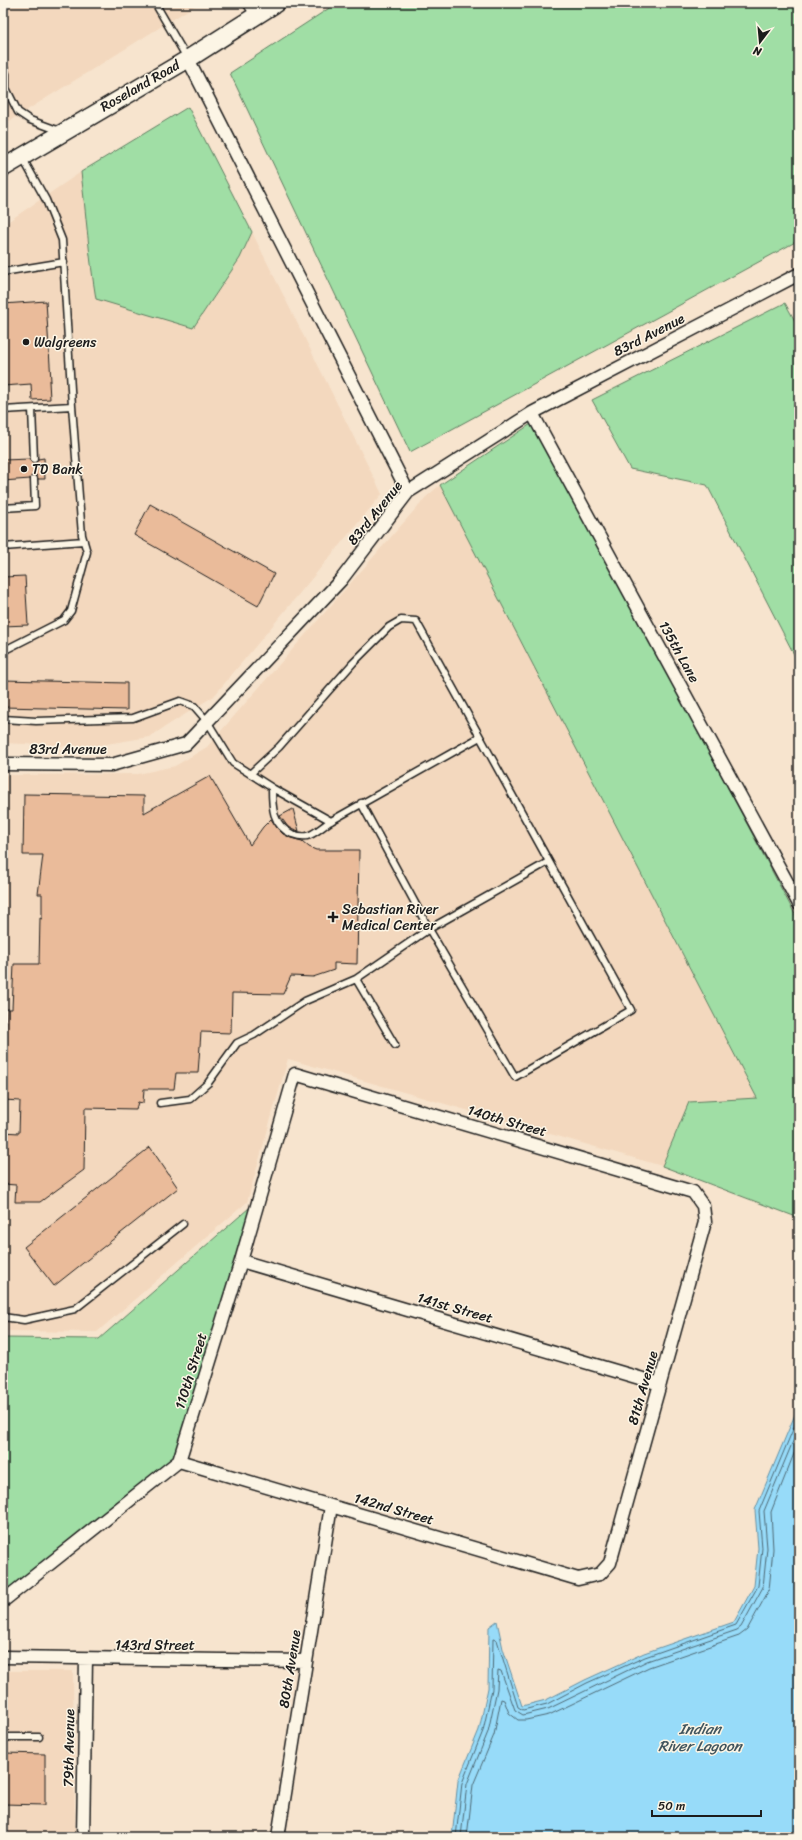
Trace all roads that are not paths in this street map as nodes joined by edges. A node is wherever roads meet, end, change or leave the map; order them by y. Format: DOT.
graph roads {
  1 [pos="155,3"];
  2 [pos="276,3"];
  3 [pos="251,10"];
  4 [pos="188,59"];
  5 [pos="3,65"];
  6 [pos="4,86"];
  7 [pos="62,132"];
  8 [pos="22,156"];
  9 [pos="3,168"];
  10 [pos="64,262"];
  11 [pos="3,272"];
  12 [pos="799,274"];
  13 [pos="72,406"];
  14 [pos="32,409"];
  15 [pos="3,410"];
  16 [pos="532,413"];
  17 [pos="34,459"];
  18 [pos="34,479"];
  19 [pos="408,492"];
  20 [pos="3,508"];
  21 [pos="84,541"];
  22 [pos="3,547"];
  23 [pos="3,651"];
  24 [pos="3,719"];
  25 [pos="207,721"];
  26 [pos="480,737"];
  27 [pos="3,764"];
  28 [pos="250,774"];
  29 [pos="272,788"];
  30 [pos="361,804"];
  31 [pos="331,821"];
  32 [pos="548,862"];
  33 [pos="799,904"];
  34 [pos="429,929"];
  35 [pos="356,978"];
  36 [pos="395,1045"];
  37 [pos="295,1074"];
  38 [pos="160,1103"];
  39 [pos="703,1206"];
  40 [pos="183,1224"];
  41 [pos="241,1261"];
  42 [pos="3,1317"];
  43 [pos="660,1384"];
  44 [pos="179,1461"];
  45 [pos="331,1506"];
  46 [pos="600,1574"];
  47 [pos="4,1600"];
  48 [pos="3,1613"];
  49 [pos="3,1657"];
  50 [pos="86,1659"];
  51 [pos="306,1661"];
  52 [pos="3,1737"];
  53 [pos="39,1737"];
  54 [pos="83,1837"];
  55 [pos="278,1837"];
  1 -- 4 [label="lane"];
  2 -- 3 [label="main road, Roseland Road"];
  3 -- 4 [label="main road, Roseland Road"];
  4 -- 7 [label="main road, Roseland Road"];
  4 -- 19 [label="street"];
  5 -- 6 [label="lane"];
  6 -- 7 [label="lane"];
  7 -- 8 [label="main road, Roseland Road"];
  8 -- 9 [label="main road, Roseland Road"];
  8 -- 10 [label="lane"];
  10 -- 11 [label="lane"];
  10 -- 13 [label="lane"];
  12 -- 16 [label="street, 83rd Avenue"];
  13 -- 14 [label="lane"];
  13 -- 21 [label="lane"];
  14 -- 15 [label="lane"];
  14 -- 17 [label="lane"];
  16 -- 19 [label="street, 83rd Avenue"];
  16 -- 33 [label="street, 135th Lane"];
  18 -- 20 [label="lane"];
  19 -- 25 [label="street, 83rd Avenue"];
  21 -- 22 [label="lane"];
  21 -- 23 [label="lane"];
  24 -- 25 [label="lane"];
  25 -- 27 [label="street, 83rd Avenue"];
  25 -- 28 [label="lane"];
  26 -- 28 [label="lane"];
  26 -- 30 [label="lane"];
  26 -- 32 [label="lane"];
  28 -- 29 [label="lane"];
  29 -- 31 [label="lane"];
  29 -- 31 [label="lane"];
  30 -- 31 [label="lane"];
  30 -- 34 [label="lane"];
  32 -- 34 [label="lane"];
  32 -- 34 [label="lane"];
  34 -- 35 [label="lane"];
  35 -- 36 [label="lane"];
  35 -- 38 [label="lane"];
  37 -- 39 [label="street, 140th Street"];
  37 -- 41 [label="street, 110th Street"];
  39 -- 43 [label="street, 81th Avenue"];
  40 -- 42 [label="lane"];
  41 -- 43 [label="street, 141st Street"];
  41 -- 44 [label="street, 110th Street"];
  43 -- 46 [label="street, 81th Avenue"];
  44 -- 45 [label="street, 142nd Street"];
  44 -- 47 [label="street"];
  45 -- 46 [label="street, 142nd Street"];
  45 -- 51 [label="street, 80th Avenue"];
  47 -- 48 [label="street"];
  49 -- 50 [label="street, 143rd Street"];
  50 -- 51 [label="street, 143rd Street"];
  50 -- 54 [label="street, 79th Avenue"];
  51 -- 55 [label="street, 80th Avenue"];
  52 -- 53 [label="lane"];
}
